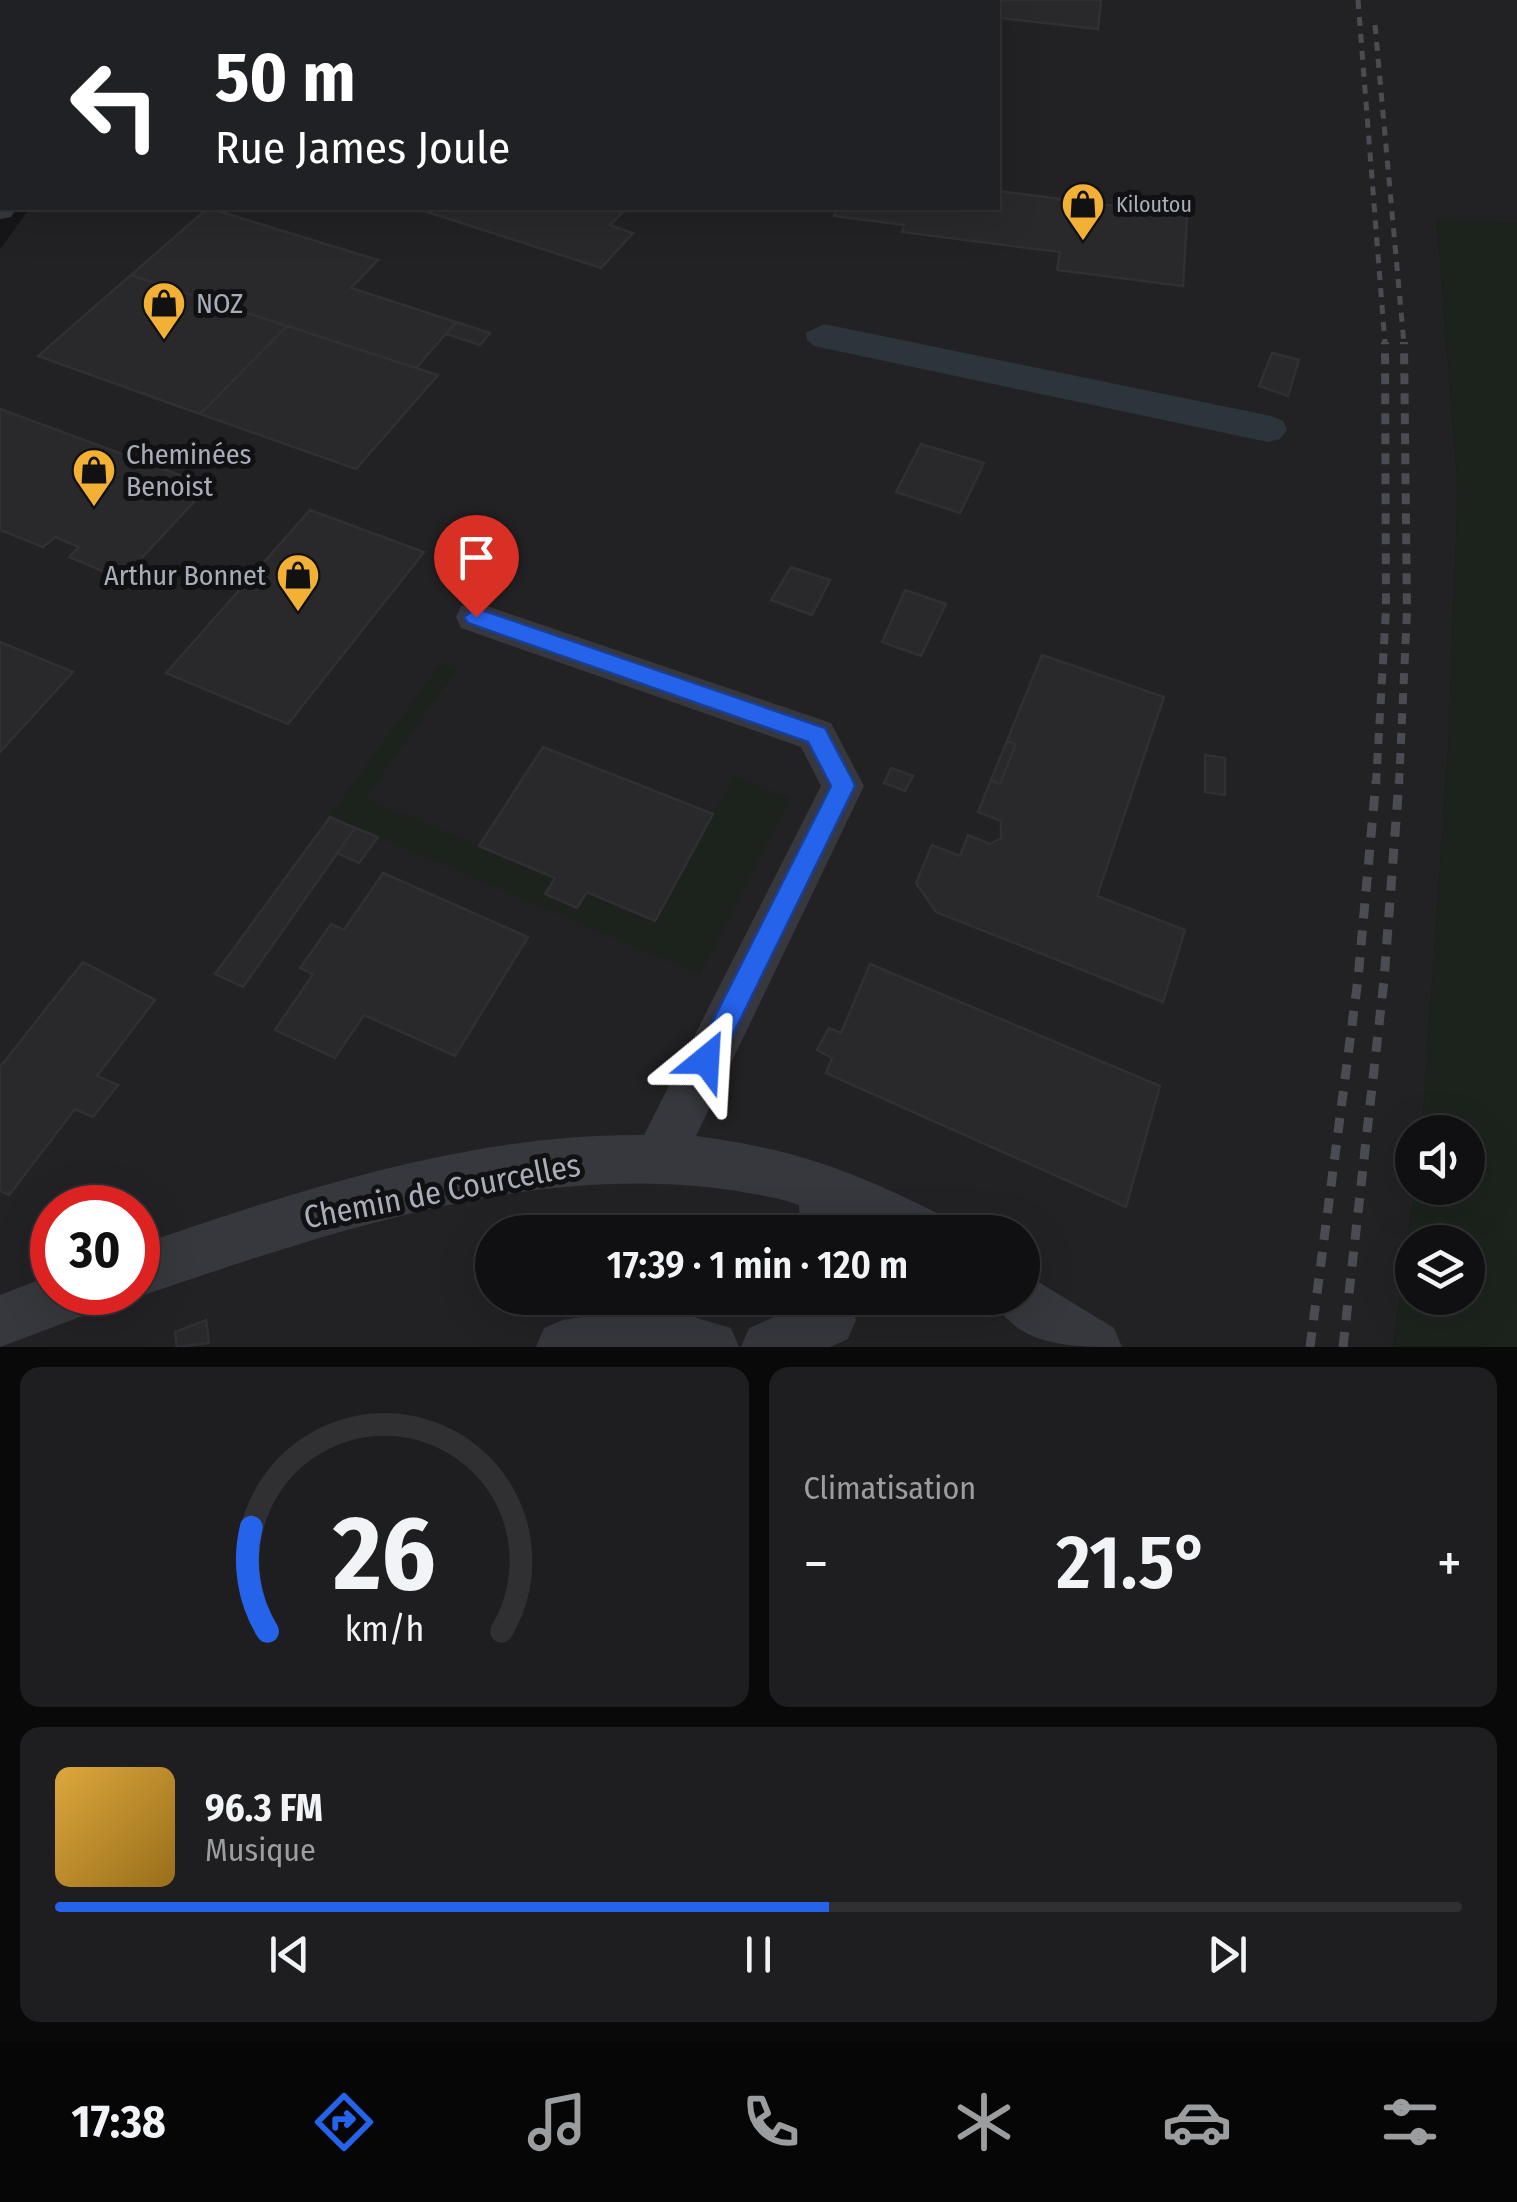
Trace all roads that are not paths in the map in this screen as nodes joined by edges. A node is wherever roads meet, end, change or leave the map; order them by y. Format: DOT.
graph roads {
  1 [pos="476,617"];
  2 [pos="659,1158"];
  3 [pos="825,1210"];
  4 [pos="160,1263"];
  5 [pos="30,1310"];
  6 [pos="1040,1311"];
  7 [pos="830,1321"];
  8 [pos="0,1322"];
  9 [pos="562,1347"];
  10 [pos="712,1347"];
  11 [pos="768,1347"];
  12 [pos="1094,1347"];
  1 -- 2 [label="street"];
  2 -- 3 [label="street, Chemin de Courcelles"];
  2 -- 4 [label="street, Chemin de Courcelles"];
  5 -- 8 [label="street"];
  6 -- 12 [label="street"];
  7 -- 11 [label="street"];
  9 -- 10 [label="street"];
}
